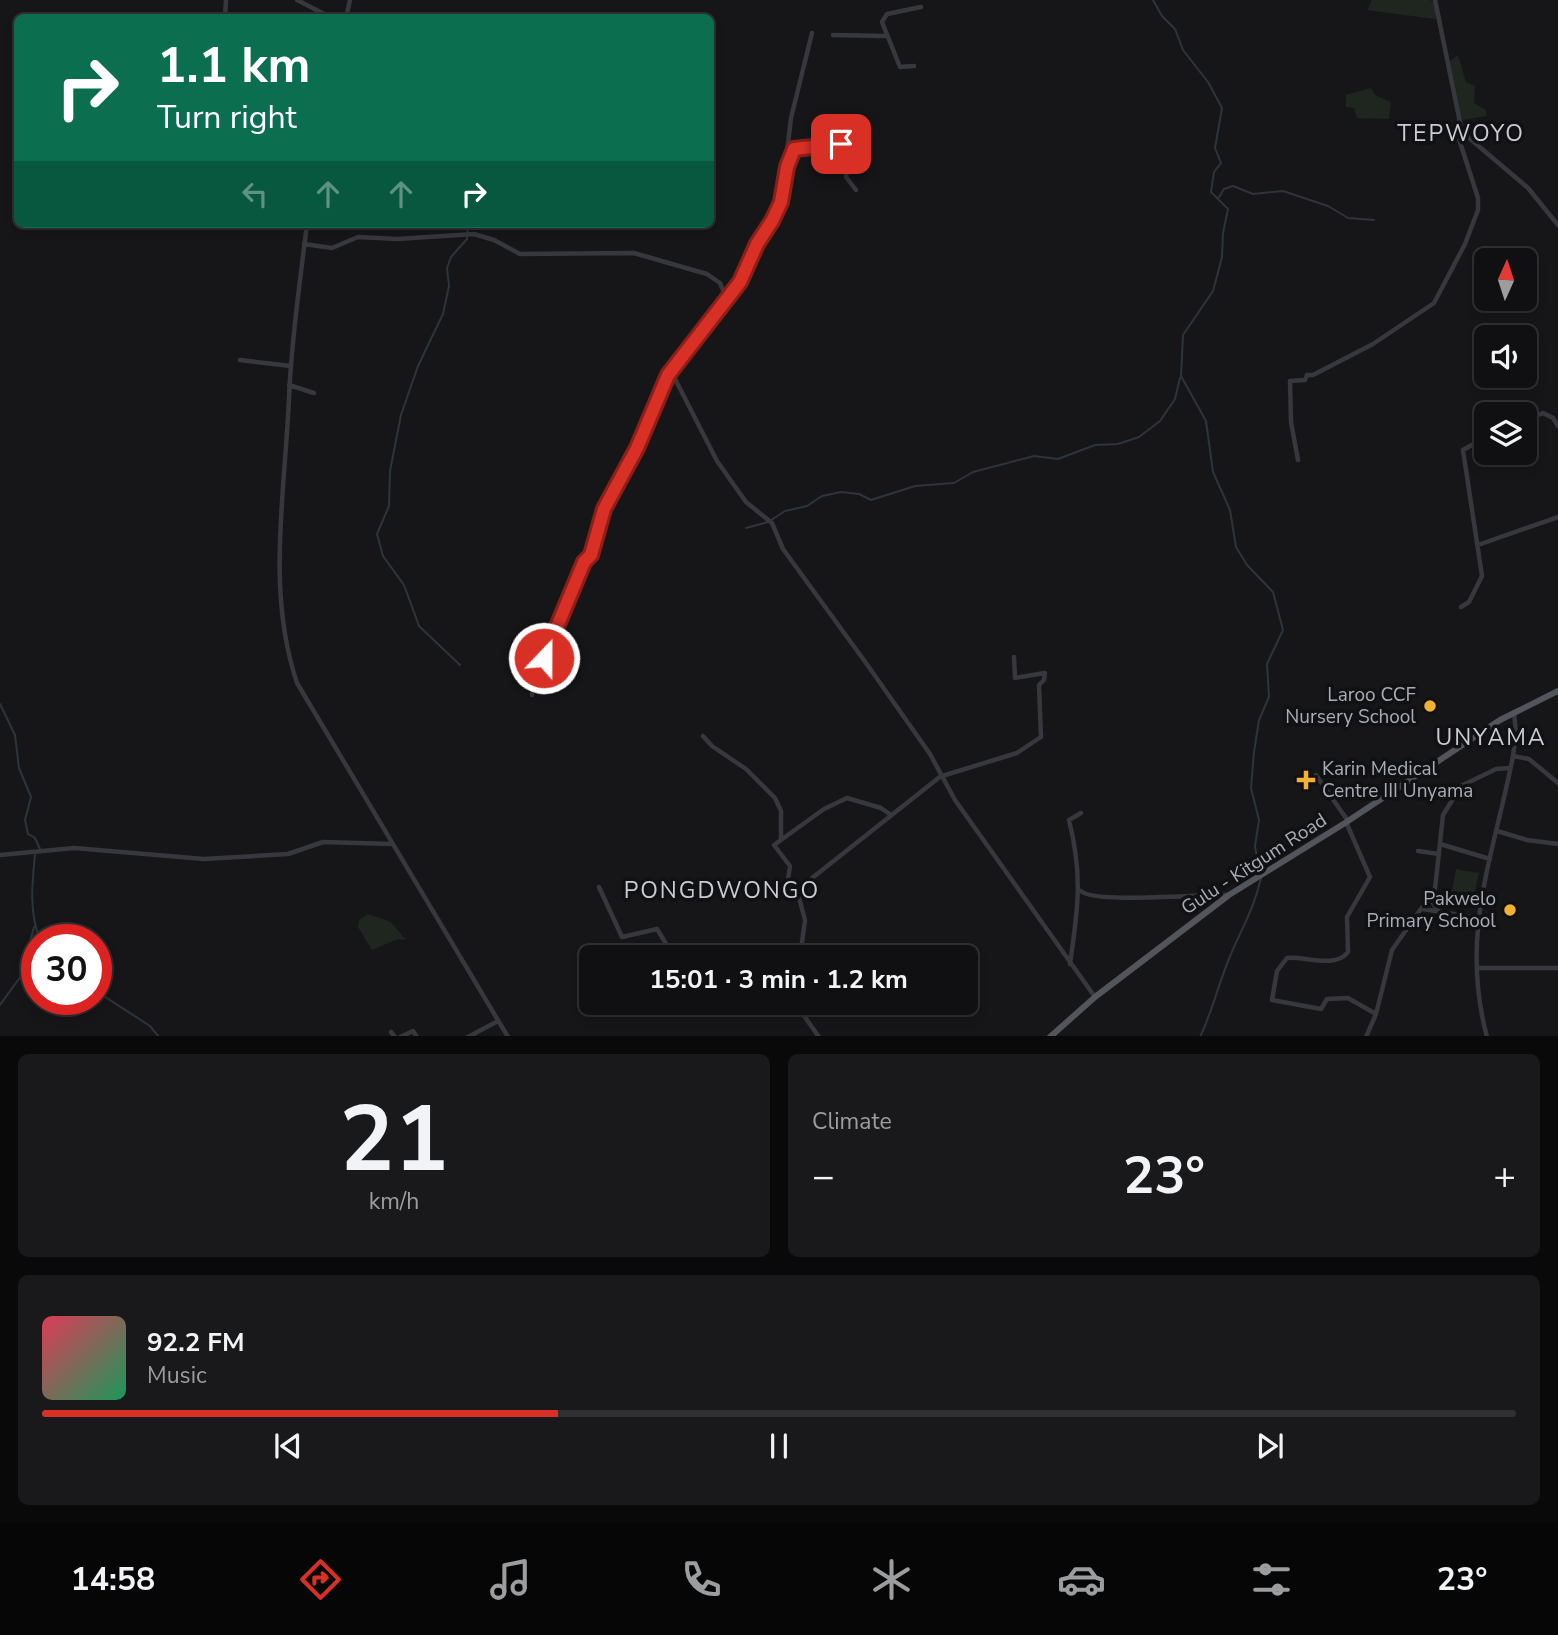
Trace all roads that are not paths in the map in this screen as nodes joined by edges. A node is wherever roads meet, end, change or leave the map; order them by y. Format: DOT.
graph roads {
  1 [pos="298,0"];
  2 [pos="1434,0"];
  3 [pos="921,7"];
  4 [pos="324,14"];
  5 [pos="812,33"];
  6 [pos="834,35"];
  7 [pos="886,37"];
  8 [pos="914,66"];
  9 [pos="1459,119"];
  10 [pos="787,167"];
  11 [pos="856,190"];
  12 [pos="1558,225"];
  13 [pos="306,228"];
  14 [pos="304,244"];
  15 [pos="727,299"];
  16 [pos="240,360"];
  17 [pos="291,366"];
  18 [pos="671,371"];
  19 [pos="289,385"];
  20 [pos="314,393"];
  21 [pos="1537,416"];
  22 [pos="1558,426"];
  23 [pos="1474,444"];
  24 [pos="1298,460"];
  25 [pos="1558,517"];
  26 [pos="1478,545"];
  27 [pos="1461,607"];
  28 [pos="1014,657"];
  29 [pos="1558,691"];
  30 [pos="532,695"];
  31 [pos="1514,712"];
  32 [pos="703,736"];
  33 [pos="1513,756"];
  34 [pos="1510,768"];
  35 [pos="1316,775"];
  36 [pos="941,776"];
  37 [pos="1558,783"];
  38 [pos="1081,813"];
  39 [pos="891,815"];
  40 [pos="1347,822"];
  41 [pos="1497,831"];
  42 [pos="781,840"];
  43 [pos="392,844"];
  44 [pos="1440,844"];
  45 [pos="1558,844"];
  46 [pos="1418,850"];
  47 [pos="1439,854"];
  48 [pos="0,855"];
  49 [pos="1490,859"];
  50 [pos="599,887"];
  51 [pos="1081,890"];
  52 [pos="796,892"];
  53 [pos="1230,895"];
  54 [pos="1430,898"];
  55 [pos="1423,909"];
  56 [pos="1438,911"];
  57 [pos="1478,918"];
  58 [pos="667,945"];
  59 [pos="802,945"];
  60 [pos="1070,965"];
  61 [pos="1478,968"];
  62 [pos="1558,968"];
  63 [pos="1096,997"];
  64 [pos="1376,1014"];
  65 [pos="803,1015"];
  66 [pos="498,1021"];
  67 [pos="402,1036"];
  68 [pos="416,1036"];
  69 [pos="470,1036"];
  70 [pos="507,1036"];
  71 [pos="818,1036"];
  72 [pos="1051,1036"];
  73 [pos="1366,1036"];
  74 [pos="1487,1036"];
  1 -- 4 [label="street"];
  2 -- 9 [label="street"];
  3 -- 7 [label="street"];
  5 -- 10 [label="street"];
  6 -- 7 [label="street"];
  7 -- 8 [label="street"];
  9 -- 12 [label="street"];
  9 -- 24 [label="street"];
  10 -- 11 [label="street"];
  10 -- 15 [label="street"];
  13 -- 14 [label="street"];
  14 -- 15 [label="street"];
  14 -- 17 [label="street"];
  15 -- 18 [label="street"];
  16 -- 17 [label="street"];
  17 -- 19 [label="street"];
  18 -- 30 [label="street"];
  18 -- 36 [label="street"];
  19 -- 20 [label="street"];
  19 -- 43 [label="street"];
  21 -- 22 [label="street"];
  23 -- 26 [label="street"];
  25 -- 26 [label="street"];
  26 -- 27 [label="street"];
  28 -- 36 [label="street"];
  29 -- 31 [label="main road, Gulu - Kitgum Road"];
  31 -- 33 [label="street"];
  31 -- 40 [label="main road, Gulu - Kitgum Road"];
  32 -- 42 [label="street"];
  33 -- 34 [label="street"];
  33 -- 37 [label="street"];
  34 -- 41 [label="street"];
  34 -- 44 [label="street"];
  35 -- 40 [label="street"];
  36 -- 39 [label="street"];
  36 -- 60 [label="street"];
  38 -- 51 [label="street"];
  39 -- 42 [label="street"];
  39 -- 52 [label="street"];
  40 -- 53 [label="main road, Gulu - Kitgum Road"];
  40 -- 64 [label="street"];
  41 -- 45 [label="street"];
  41 -- 49 [label="street"];
  42 -- 52 [label="street"];
  43 -- 48 [label="street"];
  43 -- 66 [label="street"];
  44 -- 47 [label="street"];
  44 -- 49 [label="street"];
  46 -- 47 [label="street"];
  47 -- 54 [label="street"];
  49 -- 57 [label="street"];
  50 -- 58 [label="street"];
  51 -- 53 [label="street"];
  51 -- 60 [label="street"];
  52 -- 59 [label="street"];
  53 -- 63 [label="main road, Gulu - Kitgum Road"];
  54 -- 55 [label="street"];
  54 -- 56 [label="street"];
  55 -- 56 [label="street"];
  55 -- 64 [label="street"];
  56 -- 57 [label="street"];
  57 -- 61 [label="street"];
  60 -- 63 [label="street"];
  61 -- 62 [label="street"];
  61 -- 74 [label="street"];
  63 -- 72 [label="main road, Gulu - Kitgum Road"];
  64 -- 73 [label="street"];
  65 -- 71 [label="street"];
  66 -- 69 [label="street"];
  66 -- 70 [label="street"];
  67 -- 68 [label="street"];
}
